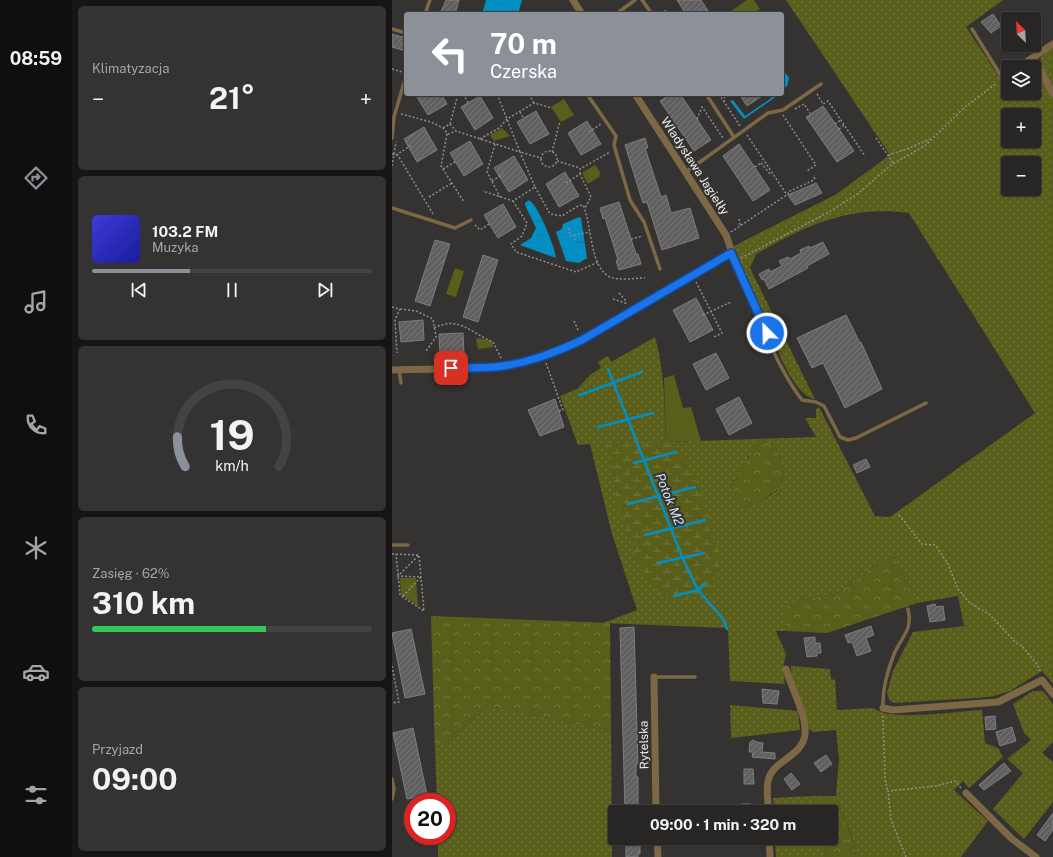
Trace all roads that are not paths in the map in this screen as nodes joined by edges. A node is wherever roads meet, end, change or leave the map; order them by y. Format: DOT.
graph roads {
  1 [pos="430,0"];
  2 [pos="573,0"];
  3 [pos="635,0"];
  4 [pos="642,0"];
  5 [pos="426,12"];
  6 [pos="581,12"];
  7 [pos="619,12"];
  8 [pos="651,12"];
  9 [pos="392,28"];
  10 [pos="972,29"];
  11 [pos="404,32"];
  12 [pos="1053,44"];
  13 [pos="1034,58"];
  14 [pos="1031,60"];
  15 [pos="1001,70"];
  16 [pos="404,78"];
  17 [pos="822,84"];
  18 [pos="1053,94"];
  19 [pos="588,96"];
  20 [pos="636,96"];
  21 [pos="707,96"];
  22 [pos="734,137"];
  23 [pos="392,138"];
  24 [pos="686,172"];
  25 [pos="392,208"];
  26 [pos="471,220"];
  27 [pos="731,253"];
  28 [pos="660,269"];
  29 [pos="767,330"];
  30 [pos="396,370"];
  31 [pos="401,383"];
  32 [pos="926,403"];
  33 [pos="392,545"];
  34 [pos="408,545"];
  35 [pos="908,609"];
  36 [pos="786,669"];
  37 [pos="654,677"];
  38 [pos="695,677"];
  39 [pos="1053,694"];
  40 [pos="883,708"];
  41 [pos="392,779"];
  42 [pos="966,793"];
  43 [pos="392,799"];
  44 [pos="656,805"];
  45 [pos="769,805"];
  46 [pos="657,845"];
  47 [pos="769,845"];
  48 [pos="658,857"];
  49 [pos="770,857"];
  50 [pos="1036,857"];
  1 -- 5 [label="lane"];
  2 -- 6 [label="street"];
  3 -- 7 [label="lane"];
  4 -- 8 [label="lane"];
  9 -- 11 [label="lane"];
  10 -- 15 [label="lane"];
  12 -- 13 [label="street"];
  13 -- 14 [label="street"];
  13 -- 18 [label="street"];
  16 -- 23 [label="lane"];
  17 -- 22 [label="lane"];
  19 -- 28 [label="lane"];
  20 -- 24 [label="street, Władysława Jagiełły"];
  21 -- 22 [label="lane"];
  22 -- 24 [label="lane"];
  24 -- 27 [label="street, Władysława Jagiełły"];
  25 -- 26 [label="lane"];
  27 -- 29 [label="street, Władysława Jagiełły"];
  27 -- 30 [label="street"];
  29 -- 32 [label="lane"];
  30 -- 31 [label="lane"];
  33 -- 34 [label="lane"];
  35 -- 40 [label="lane"];
  36 -- 45 [label="street"];
  37 -- 38 [label="lane"];
  37 -- 44 [label="street, Rytelska"];
  39 -- 40 [label="street"];
  41 -- 43 [label="lane"];
  42 -- 50 [label="street"];
  46 -- 48 [label="street"];
  47 -- 49 [label="street"];
}
